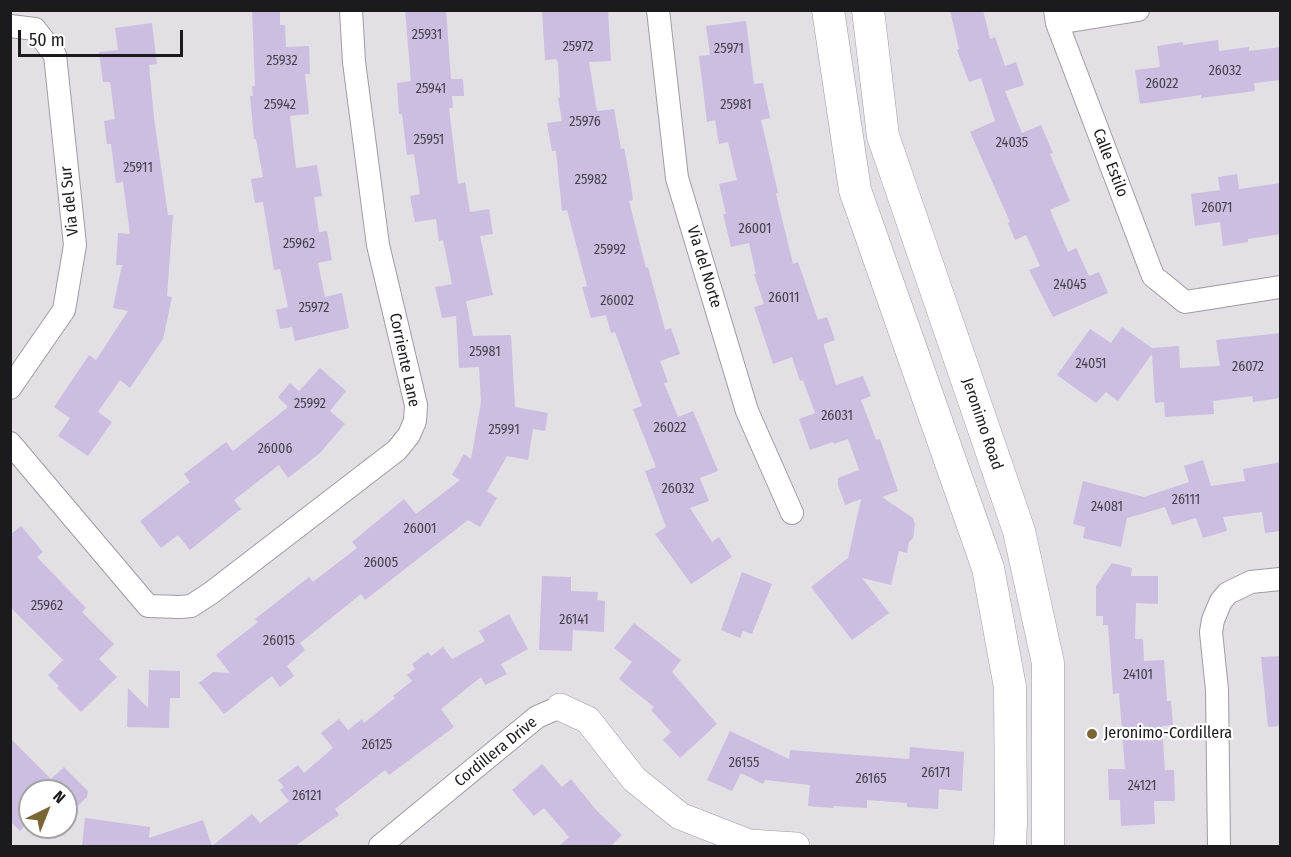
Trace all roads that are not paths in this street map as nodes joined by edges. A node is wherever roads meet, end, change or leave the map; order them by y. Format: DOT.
graph roads {
  1 [pos="351,10"];
  2 [pos="658,10"];
  3 [pos="828,10"];
  4 [pos="868,10"];
  5 [pos="1138,10"];
  6 [pos="1056,17"];
  7 [pos="10,27"];
  8 [pos="1281,287"];
  9 [pos="10,388"];
  10 [pos="10,443"];
  11 [pos="792,513"];
  12 [pos="1281,579"];
  13 [pos="560,707"];
  14 [pos="380,846"];
  15 [pos="796,846"];
  16 [pos="1010,846"];
  17 [pos="1048,846"];
  18 [pos="1219,846"];
  1 -- 10 [label="street, Corriente Lane"];
  2 -- 11 [label="street, Via del Norte"];
  3 -- 16 [label="main road"];
  4 -- 17 [label="main road, Jeronimo Road"];
  5 -- 6 [label="street"];
  6 -- 8 [label="street, Calle Estilo"];
  7 -- 9 [label="street, Via del Sur"];
  12 -- 18 [label="street"];
  13 -- 14 [label="street, Cordillera Drive"];
  13 -- 15 [label="street, Cordillera Drive"];
}
